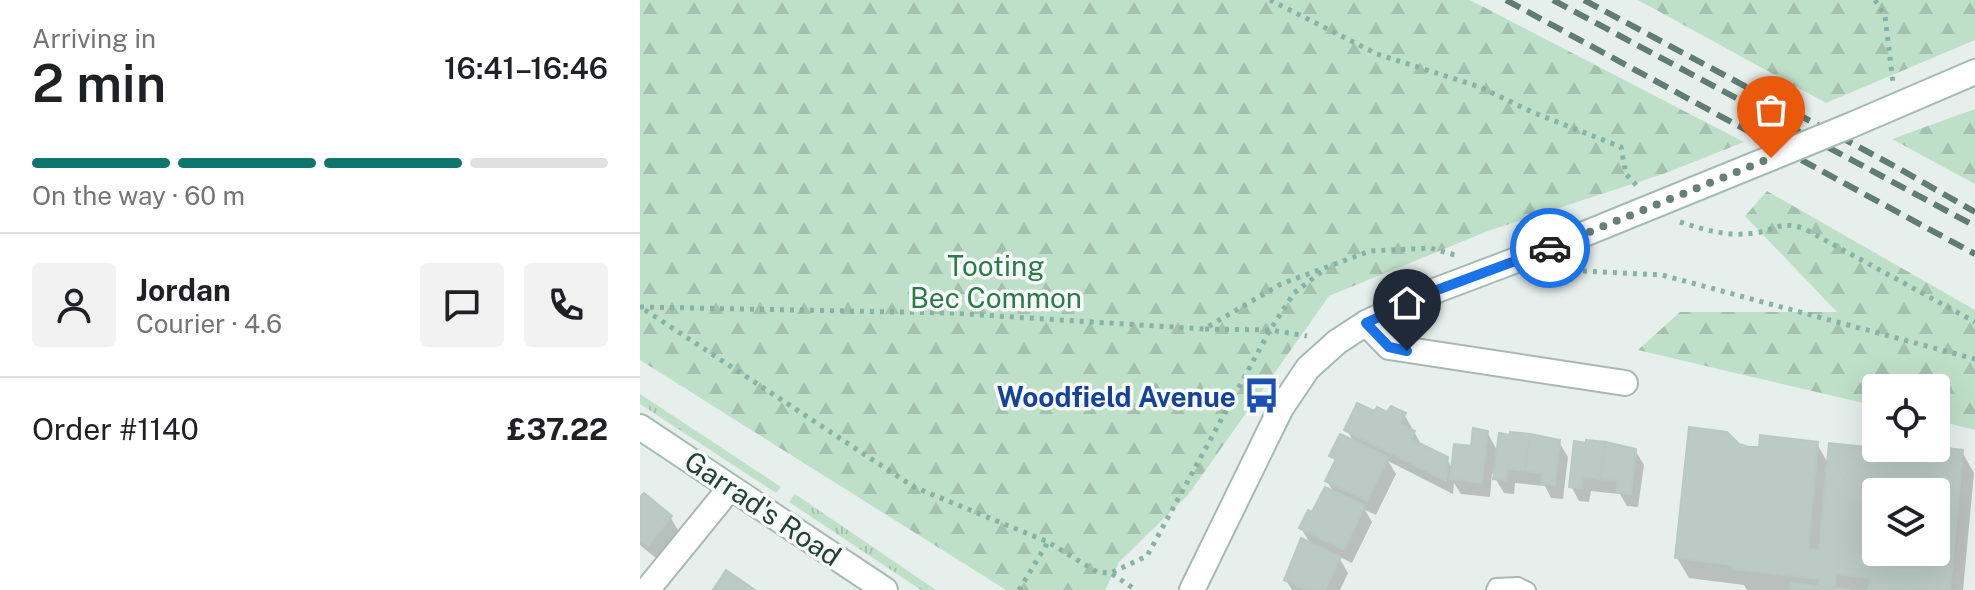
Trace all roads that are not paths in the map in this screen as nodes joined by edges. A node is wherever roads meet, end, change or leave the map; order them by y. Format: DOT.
graph roads {
  1 [pos="1975,72"];
  2 [pos="1366,323"];
  3 [pos="1625,383"];
  4 [pos="640,427"];
  5 [pos="730,488"];
  6 [pos="647,590"];
  7 [pos="885,590"];
  8 [pos="1192,590"];
  9 [pos="1494,590"];
  10 [pos="1528,590"];
  1 -- 2 [label="main road, bridge"];
  2 -- 3 [label="main road"];
  2 -- 8 [label="main road"];
  4 -- 5 [label="main road, Garrad's Road"];
  5 -- 6 [label="main road"];
  5 -- 7 [label="main road, Garrad's Road"];
  9 -- 10 [label="lane"];
}
